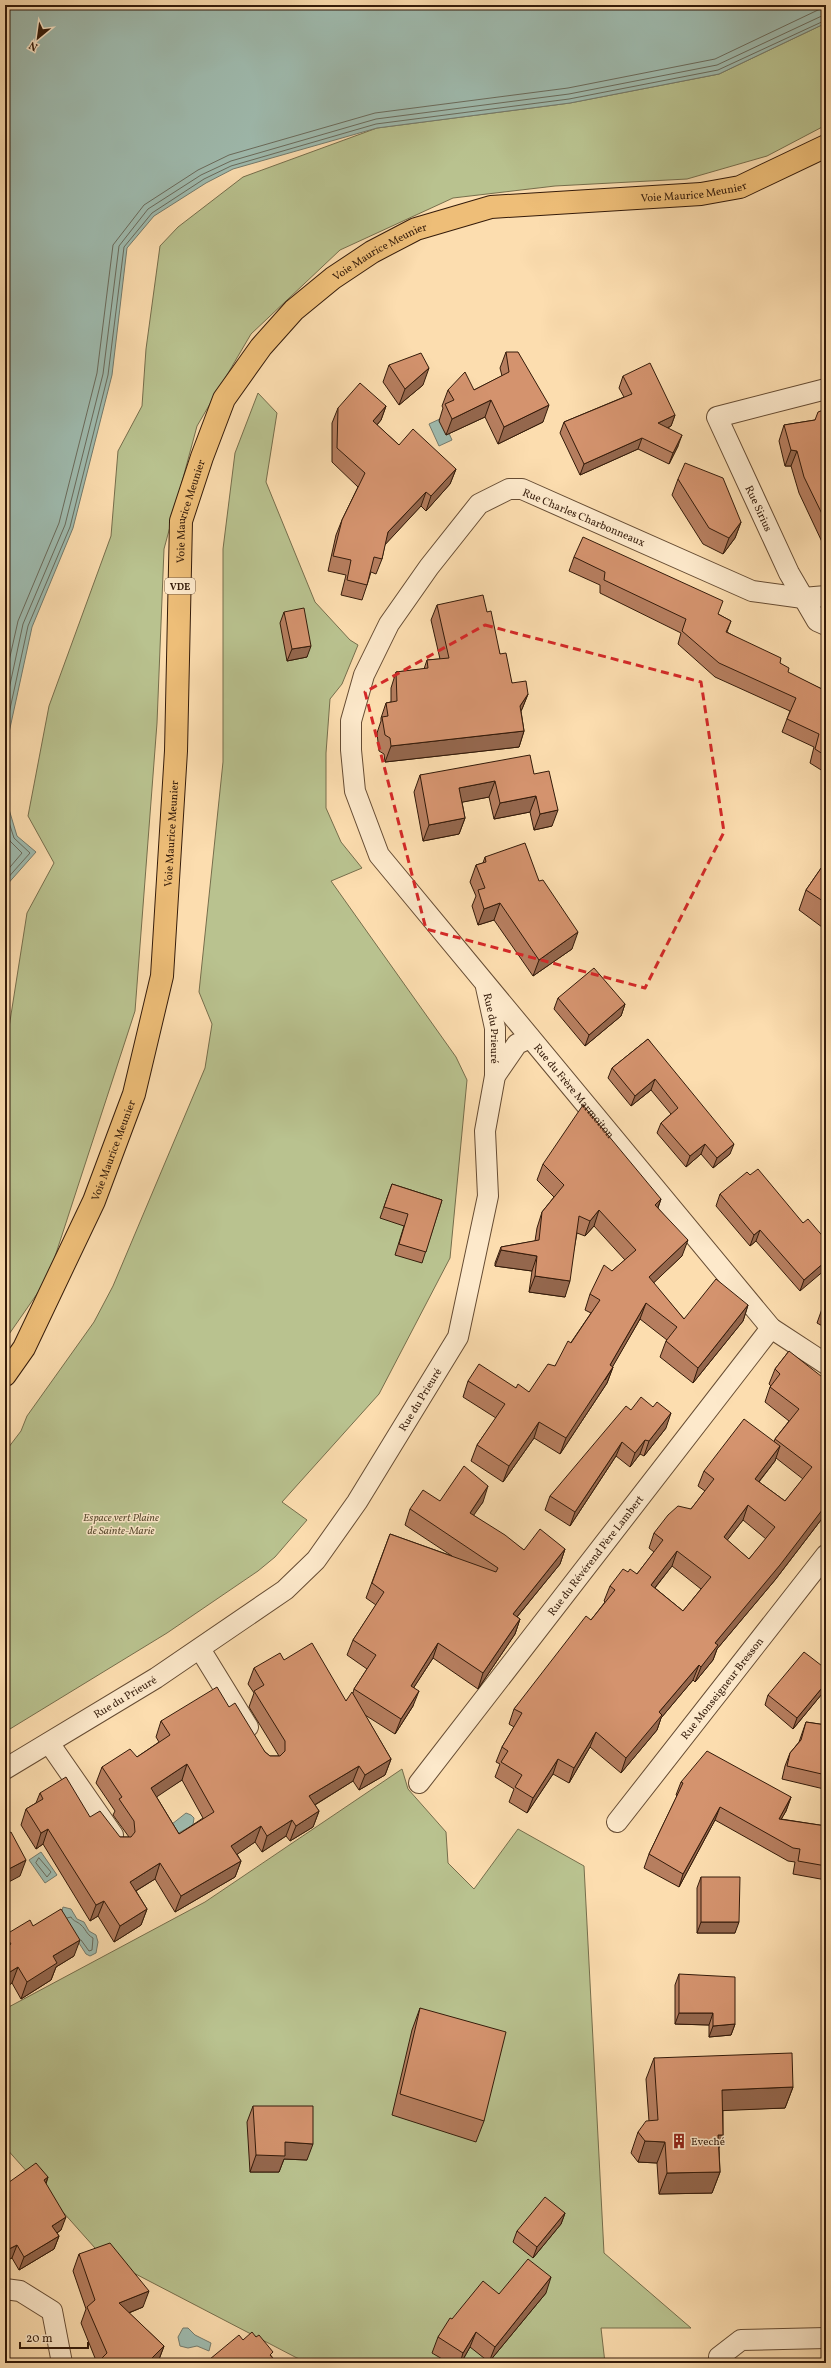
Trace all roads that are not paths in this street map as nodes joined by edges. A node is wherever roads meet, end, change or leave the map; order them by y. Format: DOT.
graph roads {
  1 [pos="826,146"];
  2 [pos="826,389"];
  3 [pos="826,596"];
  4 [pos="803,598"];
  5 [pos="826,625"];
  6 [pos="355,790"];
  7 [pos="484,981"];
  8 [pos="530,1038"];
  9 [pos="495,1076"];
  10 [pos="771,1328"];
  11 [pos="826,1364"];
  12 [pos="5,1375"];
  13 [pos="826,1555"];
  14 [pos="200,1649"];
  15 [pos="257,1742"];
  16 [pos="49,1743"];
  17 [pos="5,1769"];
  18 [pos="419,1784"];
  19 [pos="617,1822"];
  20 [pos="118,1843"];
  21 [pos="5,2289"];
  22 [pos="826,2338"];
  23 [pos="62,2363"];
  24 [pos="719,2363"];
  1 -- 12 [label="main road, Voie Maurice Meunier / VDE"];
  2 -- 4 [label="street, Rue Sirius"];
  3 -- 4 [label="street, Rue Charles Charbonneaux"];
  4 -- 5 [label="street"];
  4 -- 6 [label="street, Rue Charles Charbonneaux"];
  6 -- 7 [label="street, Rue du Frère Marmoiton"];
  7 -- 8 [label="street, Rue du Frère Marmoiton"];
  7 -- 9 [label="street, Rue du Prieuré"];
  8 -- 9 [label="street, Rue du Prieuré"];
  8 -- 10 [label="street, Rue du Frère Marmoiton"];
  9 -- 14 [label="street, Rue du Prieuré"];
  10 -- 11 [label="street, Rue du Frère Marmoiton"];
  10 -- 18 [label="street, Rue du Révérend Père Lambert"];
  13 -- 19 [label="street, Rue Monseigneur Bresson"];
  14 -- 15 [label="street"];
  14 -- 16 [label="street, Rue du Prieuré"];
  16 -- 17 [label="street, Rue du Prieuré"];
  16 -- 20 [label="street"];
  21 -- 23 [label="street"];
  22 -- 24 [label="street"];
}
